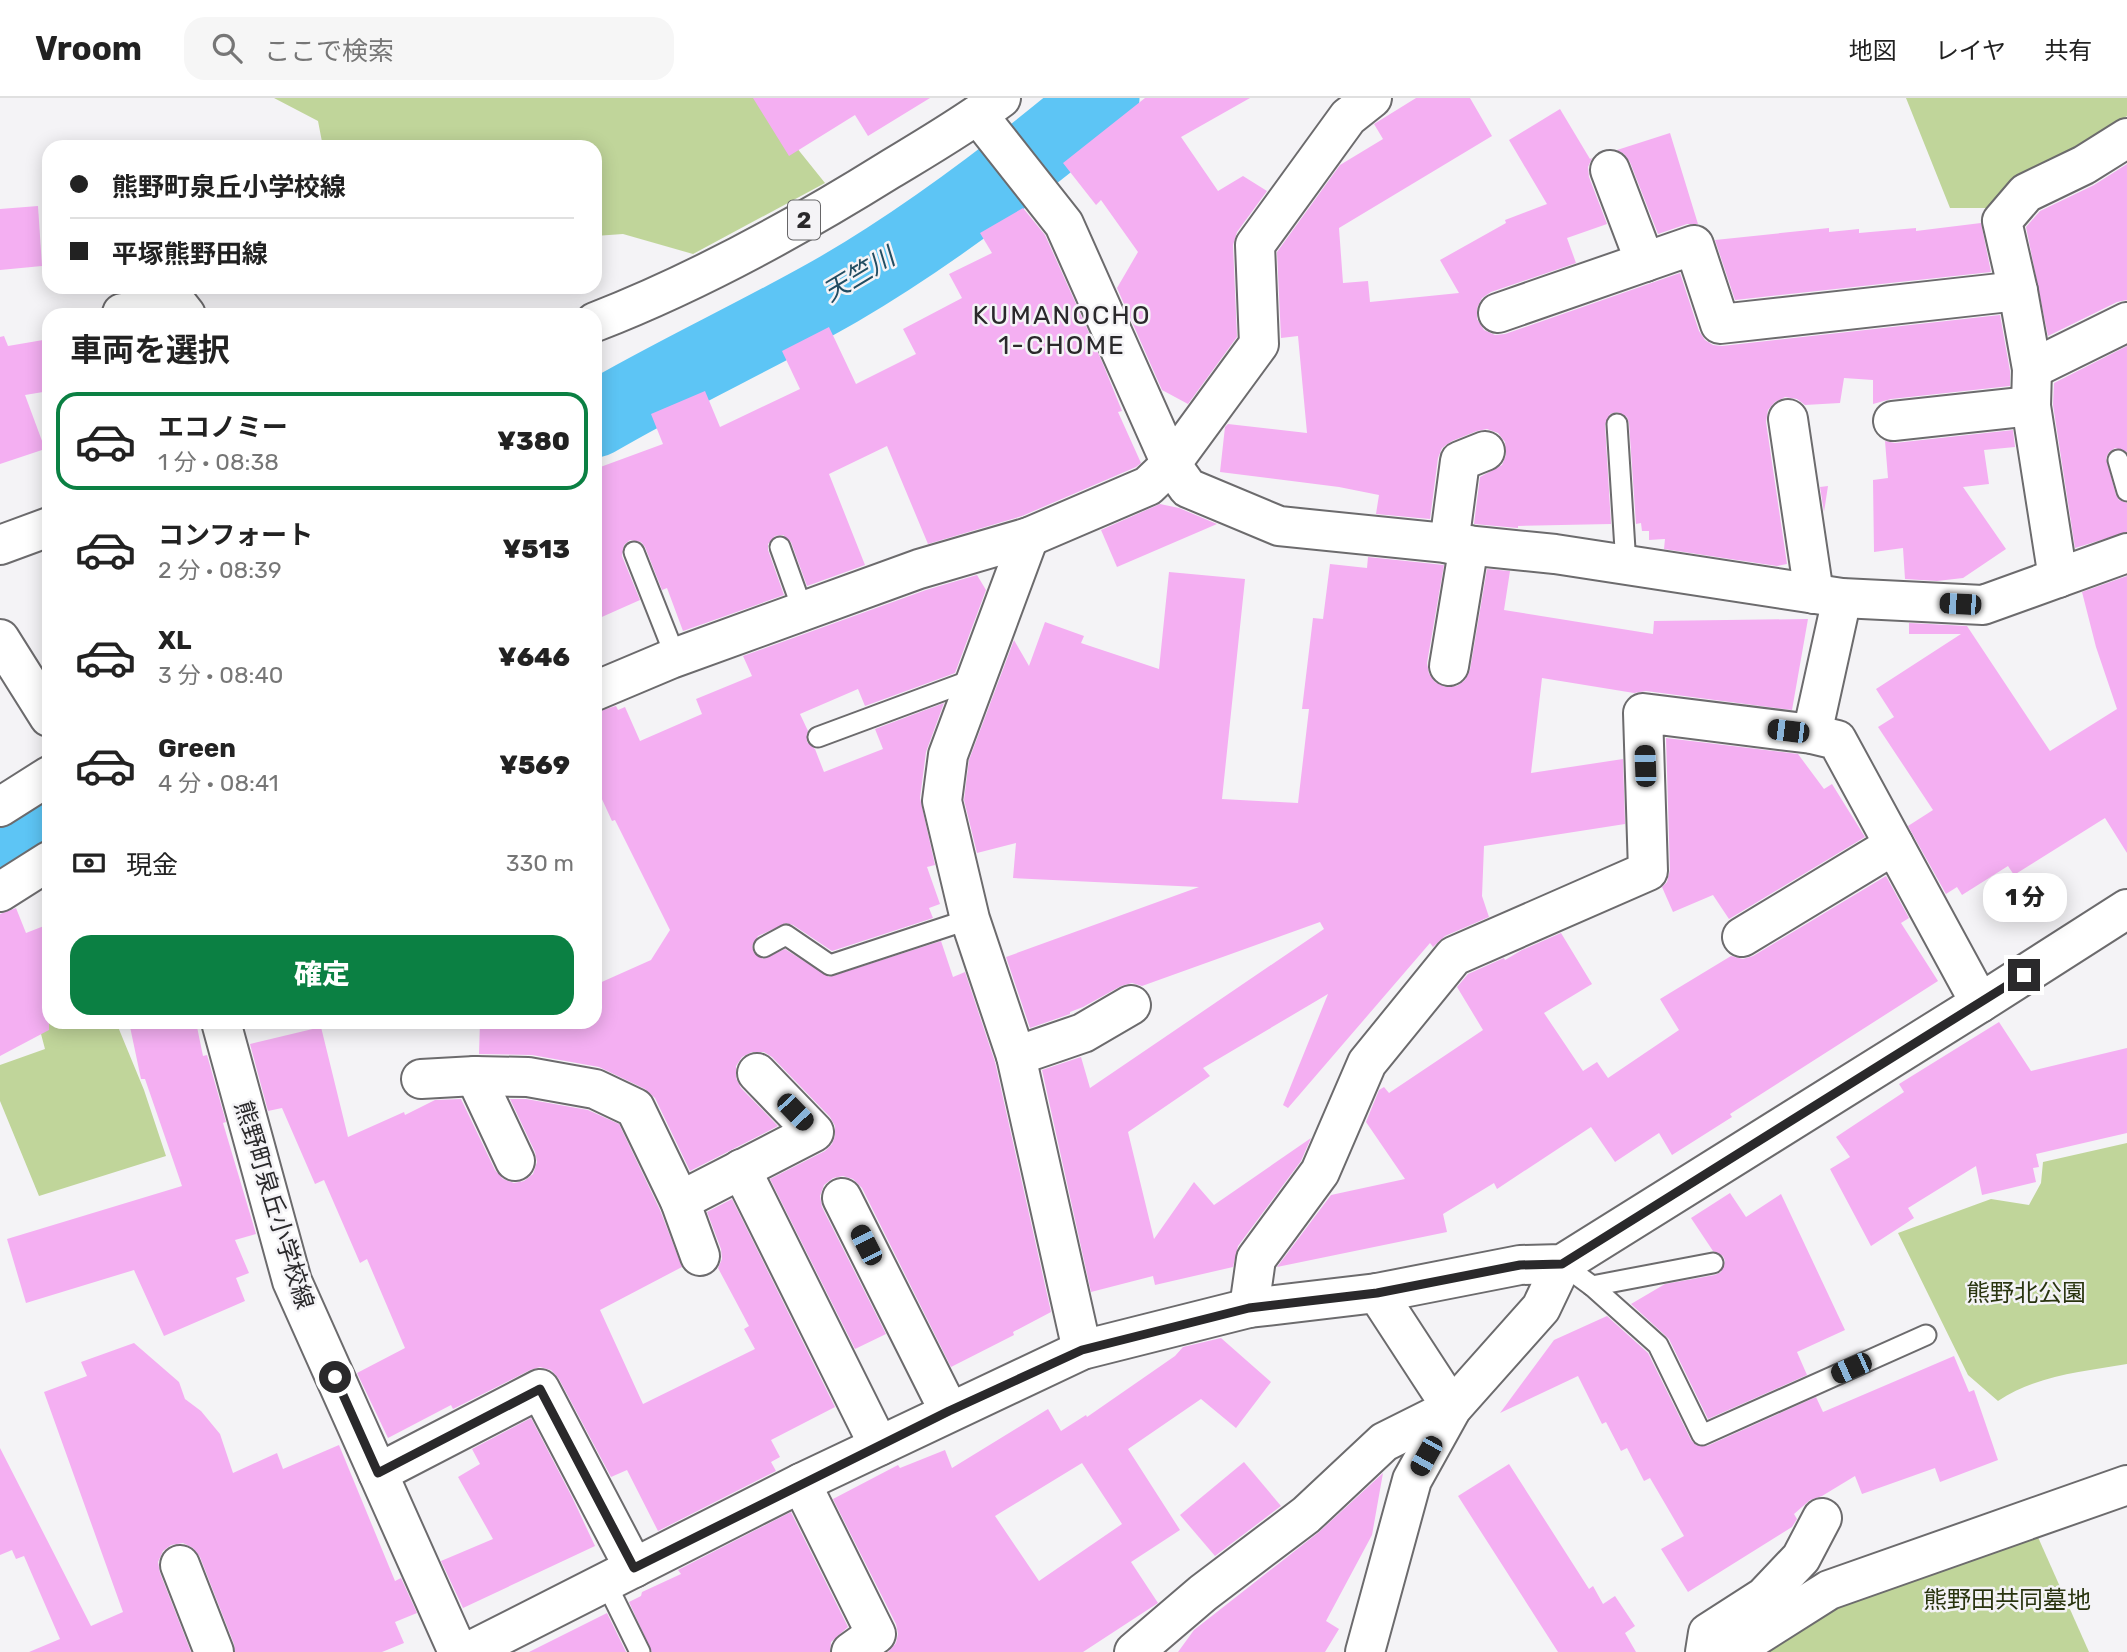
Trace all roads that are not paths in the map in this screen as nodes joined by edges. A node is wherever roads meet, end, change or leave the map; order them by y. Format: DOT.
graph roads {
  1 [pos="1372,98"];
  2 [pos="992,118"];
  3 [pos="2127,138"];
  4 [pos="1610,170"];
  5 [pos="1645,262"];
  6 [pos="2018,291"];
  7 [pos="163,308"];
  8 [pos="181,308"];
  9 [pos="1498,313"];
  10 [pos="602,319"];
  11 [pos="2127,321"];
  12 [pos="2031,388"];
  13 [pos="1788,419"];
  14 [pos="1893,421"];
  15 [pos="1617,424"];
  16 [pos="1485,451"];
  17 [pos="2119,460"];
  18 [pos="1171,464"];
  19 [pos="2127,491"];
  20 [pos="42,530"];
  21 [pos="1029,537"];
  22 [pos="0,545"];
  23 [pos="1459,545"];
  24 [pos="780,547"];
  25 [pos="634,552"];
  26 [pos="2127,553"];
  27 [pos="1626,565"];
  28 [pos="2058,578"];
  29 [pos="1828,596"];
  30 [pos="803,611"];
  31 [pos="0,639"];
  32 [pos="676,658"];
  33 [pos="1449,666"];
  34 [pos="977,678"];
  35 [pos="602,688"];
  36 [pos="42,706"];
  37 [pos="1812,734"];
  38 [pos="818,737"];
  39 [pos="42,780"];
  40 [pos="0,807"];
  41 [pos="1894,845"];
  42 [pos="42,865"];
  43 [pos="0,892"];
  44 [pos="2127,909"];
  45 [pos="970,919"];
  46 [pos="1742,937"];
  47 [pos="764,947"];
  48 [pos="1980,1003"];
  49 [pos="1131,1005"];
  50 [pos="223,1029"];
  51 [pos="1016,1056"];
  52 [pos="757,1073"];
  53 [pos="475,1076"];
  54 [pos="421,1079"];
  55 [pos="515,1161"];
  56 [pos="741,1169"];
  57 [pos="842,1198"];
  58 [pos="680,1201"];
  59 [pos="700,1256"];
  60 [pos="1713,1263"];
  61 [pos="1577,1275"];
  62 [pos="1377,1293"];
  63 [pos="1249,1308"];
  64 [pos="1926,1335"];
  65 [pos="1082,1350"];
  66 [pos="1452,1408"];
  67 [pos="949,1411"];
  68 [pos="879,1446"];
  69 [pos="378,1473"];
  70 [pos="801,1483"];
  71 [pos="2127,1485"];
  72 [pos="1822,1518"];
  73 [pos="180,1565"];
  74 [pos="620,1575"];
  75 [pos="214,1652"];
  76 [pos="457,1652"];
  77 [pos="468,1652"];
  78 [pos="640,1652"];
  79 [pos="851,1652"];
  80 [pos="1134,1652"];
  81 [pos="1365,1652"];
  82 [pos="1705,1652"];
  83 [pos="1731,1652"];
  1 -- 18 [label="street"];
  2 -- 10 [label="street, 2"];
  2 -- 18 [label="street"];
  3 -- 6 [label="street"];
  4 -- 5 [label="street"];
  5 -- 6 [label="street"];
  5 -- 9 [label="street"];
  6 -- 12 [label="street"];
  7 -- 8 [label="street"];
  11 -- 12 [label="street"];
  12 -- 14 [label="street"];
  12 -- 28 [label="street"];
  13 -- 29 [label="street"];
  15 -- 27 [label="lane"];
  16 -- 23 [label="street"];
  17 -- 19 [label="lane"];
  18 -- 21 [label="street"];
  18 -- 23 [label="street"];
  20 -- 22 [label="street"];
  21 -- 30 [label="street"];
  21 -- 34 [label="street"];
  23 -- 27 [label="street"];
  23 -- 33 [label="street"];
  24 -- 30 [label="lane"];
  25 -- 32 [label="lane"];
  26 -- 28 [label="street"];
  27 -- 29 [label="street"];
  28 -- 29 [label="street"];
  29 -- 37 [label="street"];
  30 -- 32 [label="street"];
  31 -- 36 [label="street"];
  32 -- 35 [label="street"];
  34 -- 38 [label="lane"];
  34 -- 45 [label="street"];
  37 -- 41 [label="street"];
  37 -- 63 [label="street"];
  39 -- 40 [label="street"];
  41 -- 46 [label="street"];
  41 -- 48 [label="street"];
  42 -- 43 [label="street"];
  44 -- 48 [label="street"];
  45 -- 47 [label="lane"];
  45 -- 51 [label="street"];
  48 -- 61 [label="street"];
  49 -- 51 [label="street"];
  50 -- 69 [label="street, 熊野町泉丘小学校線"];
  51 -- 65 [label="street"];
  52 -- 56 [label="street"];
  53 -- 54 [label="street"];
  53 -- 55 [label="street"];
  53 -- 58 [label="street"];
  56 -- 58 [label="street"];
  56 -- 68 [label="street"];
  57 -- 67 [label="street"];
  58 -- 59 [label="street"];
  60 -- 61 [label="lane"];
  61 -- 62 [label="street"];
  61 -- 64 [label="lane"];
  61 -- 66 [label="street"];
  62 -- 63 [label="street"];
  62 -- 66 [label="street"];
  63 -- 65 [label="street"];
  65 -- 67 [label="street"];
  66 -- 80 [label="street"];
  66 -- 81 [label="street"];
  67 -- 68 [label="street"];
  68 -- 70 [label="street"];
  69 -- 74 [label="street"];
  69 -- 76 [label="street, 熊野町泉丘小学校線"];
  70 -- 74 [label="street"];
  70 -- 79 [label="street"];
  71 -- 83 [label="street"];
  72 -- 82 [label="street"];
  73 -- 75 [label="street"];
  74 -- 77 [label="street"];
  74 -- 78 [label="lane"];
}
